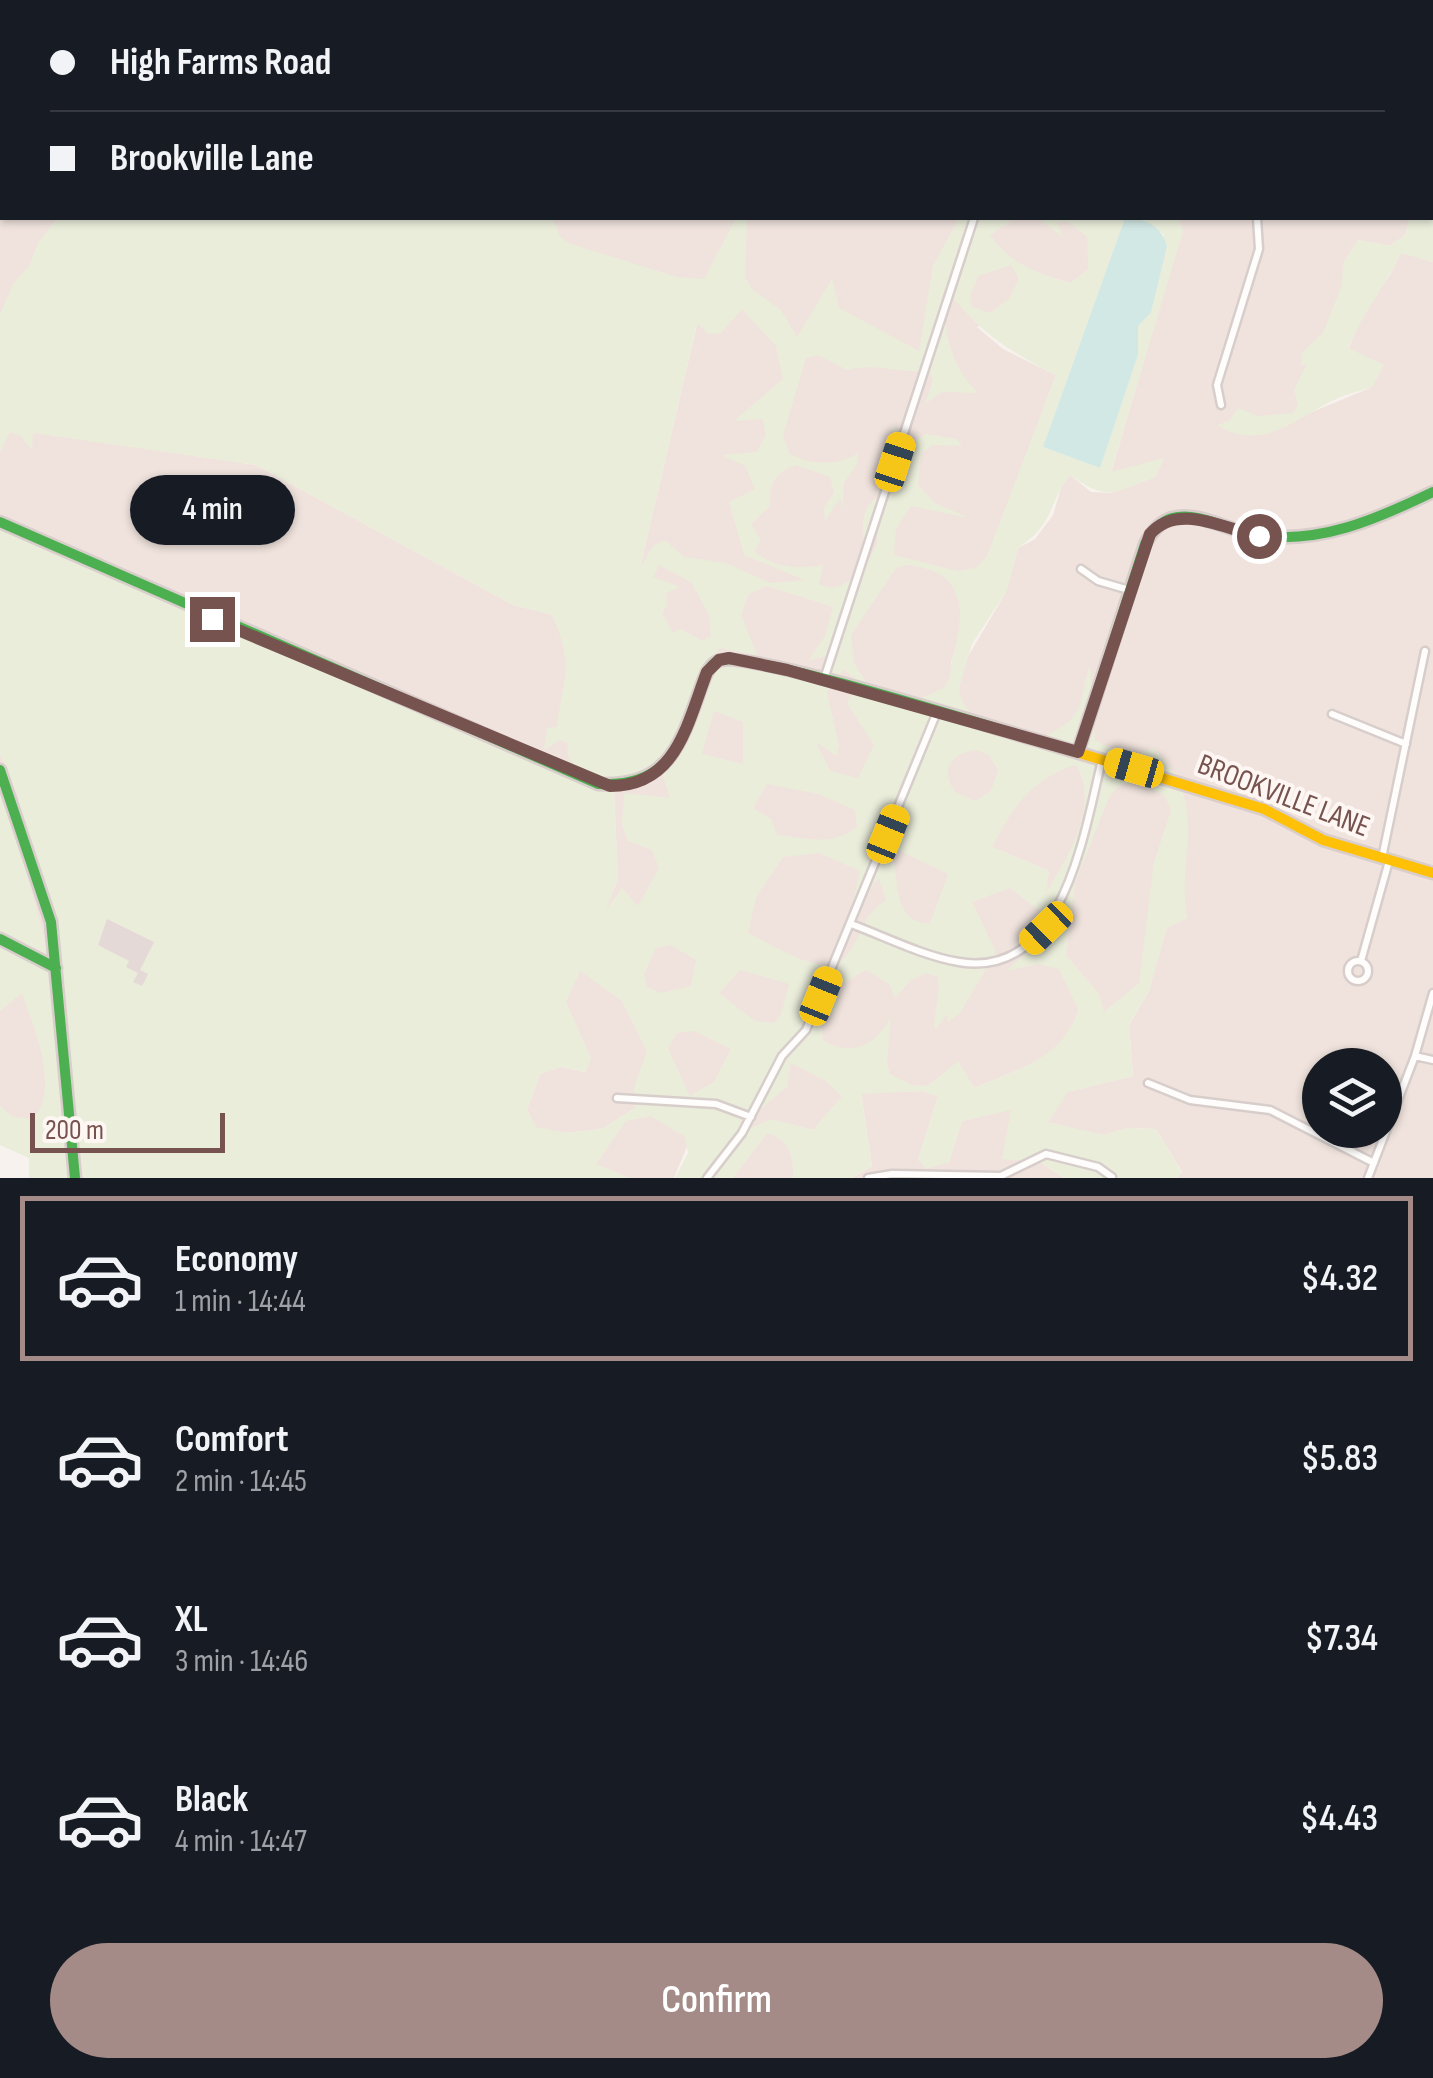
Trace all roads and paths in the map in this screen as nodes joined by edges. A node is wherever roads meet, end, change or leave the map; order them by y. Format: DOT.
graph roads {
  1 [pos="973,220"];
  2 [pos="1257,220"];
  3 [pos="1221,405"];
  4 [pos="1433,492"];
  5 [pos="0,522"];
  6 [pos="1081,569"];
  7 [pos="1130,590"];
  8 [pos="1425,651"];
  9 [pos="823,680"];
  10 [pos="937,712"];
  11 [pos="1332,714"];
  12 [pos="1406,744"];
  13 [pos="1078,752"];
  14 [pos="1102,759"];
  15 [pos="0,770"];
  16 [pos="1386,859"];
  17 [pos="1433,872"];
  18 [pos="851,924"];
  19 [pos="0,939"];
  20 [pos="1360,961"];
  21 [pos="56,968"];
  22 [pos="1433,994"];
  23 [pos="1415,1056"];
  24 [pos="1433,1060"];
  25 [pos="1148,1083"];
  26 [pos="617,1098"];
  27 [pos="751,1116"];
  28 [pos="1374,1163"];
  29 [pos="75,1178"];
  30 [pos="707,1178"];
  31 [pos="868,1178"];
  32 [pos="1112,1178"];
  33 [pos="1368,1178"];
  1 -- 9 [label="street"];
  2 -- 3 [label="street"];
  4 -- 7 [label="street"];
  5 -- 9 [label="street, BROOKVILLE LANE"];
  6 -- 7 [label="street"];
  7 -- 13 [label="street"];
  8 -- 12 [label="street"];
  9 -- 10 [label="street, BROOKVILLE LANE"];
  10 -- 13 [label="street, BROOKVILLE LANE"];
  10 -- 18 [label="street"];
  11 -- 12 [label="street"];
  12 -- 16 [label="street"];
  13 -- 14 [label="street, BROOKVILLE LANE"];
  14 -- 16 [label="street, BROOKVILLE LANE"];
  14 -- 18 [label="street"];
  15 -- 21 [label="street"];
  16 -- 17 [label="street, BROOKVILLE LANE"];
  16 -- 20 [label="street"];
  18 -- 27 [label="street"];
  19 -- 21 [label="street"];
  21 -- 29 [label="street"];
  22 -- 23 [label="street"];
  23 -- 24 [label="street"];
  23 -- 28 [label="street"];
  25 -- 28 [label="street"];
  26 -- 27 [label="street"];
  27 -- 30 [label="street"];
  28 -- 33 [label="street"];
  31 -- 32 [label="street"];
}
